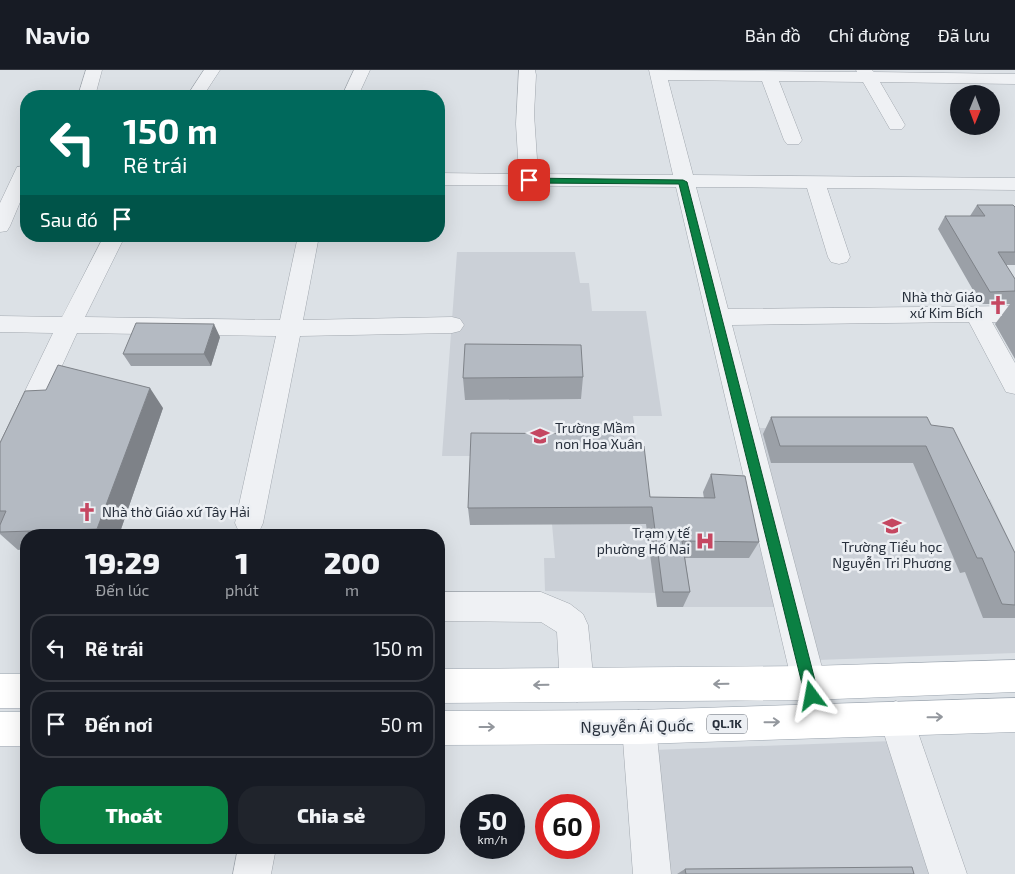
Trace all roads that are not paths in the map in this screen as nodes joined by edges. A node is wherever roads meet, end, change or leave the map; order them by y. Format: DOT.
graph roads {
  1 [pos="94,70"];
  2 [pos="212,70"];
  3 [pos="362,70"];
  4 [pos="527,70"];
  5 [pos="657,73"];
  6 [pos="866,74"];
  7 [pos="990,75"];
  8 [pos="769,77"];
  9 [pos="1015,79"];
  10 [pos="89,90"];
  11 [pos="199,90"];
  12 [pos="353,90"];
  13 [pos="896,125"];
  14 [pos="793,140"];
  15 [pos="0,171"];
  16 [pos="20,171"];
  17 [pos="445,179"];
  18 [pos="529,180"];
  19 [pos="20,182"];
  20 [pos="683,182"];
  21 [pos="815,183"];
  22 [pos="1015,184"];
  23 [pos="0,226"];
  24 [pos="112,242"];
  25 [pos="309,242"];
  26 [pos="839,257"];
  27 [pos="976,314"];
  28 [pos="1015,314"];
  29 [pos="717,317"];
  30 [pos="0,324"];
  31 [pos="69,326"];
  32 [pos="452,326"];
  33 [pos="289,328"];
  34 [pos="1015,385"];
  35 [pos="0,471"];
  36 [pos="249,523"];
  37 [pos="445,607"];
  38 [pos="1015,676"];
  39 [pos="883,680"];
  40 [pos="809,683"];
  41 [pos="576,685"];
  42 [pos="445,686"];
  43 [pos="20,690"];
  44 [pos="0,691"];
  45 [pos="1015,715"];
  46 [pos="896,718"];
  47 [pos="818,722"];
  48 [pos="639,727"];
  49 [pos="445,728"];
  50 [pos="0,729"];
  51 [pos="20,729"];
  52 [pos="256,854"];
  53 [pos="252,874"];
  54 [pos="652,874"];
  55 [pos="948,874"];
  1 -- 10 [label="street"];
  2 -- 11 [label="street"];
  3 -- 12 [label="street"];
  4 -- 18 [label="street"];
  5 -- 8 [label="street"];
  5 -- 20 [label="street"];
  6 -- 7 [label="street"];
  6 -- 8 [label="street"];
  6 -- 13 [label="street"];
  7 -- 9 [label="street"];
  8 -- 14 [label="street"];
  15 -- 16 [label="street"];
  17 -- 18 [label="street"];
  18 -- 20 [label="street"];
  19 -- 23 [label="street"];
  20 -- 21 [label="street"];
  20 -- 29 [label="street"];
  21 -- 22 [label="street"];
  21 -- 26 [label="street"];
  24 -- 31 [label="street"];
  25 -- 33 [label="street"];
  27 -- 28 [label="street"];
  27 -- 29 [label="street"];
  27 -- 34 [label="street"];
  29 -- 40 [label="street"];
  30 -- 31 [label="street"];
  31 -- 33 [label="street"];
  31 -- 35 [label="street"];
  32 -- 33 [label="street"];
  33 -- 36 [label="street"];
  37 -- 41 [label="street"];
  38 -- 39 [label="main road"];
  39 -- 40 [label="main road"];
  39 -- 46 [label="main road"];
  40 -- 41 [label="main road, one-way"];
  40 -- 47 [label="main road"];
  41 -- 42 [label="main road, one-way"];
  43 -- 44 [label="main road"];
  46 -- 45 [label="main road, Nguyễn Ái Quốc / QL.1K, one-way"];
  46 -- 47 [label="main road, Nguyễn Ái Quốc / QL.1K"];
  46 -- 55 [label="street"];
  48 -- 47 [label="main road, Nguyễn Ái Quốc / QL.1K, one-way"];
  49 -- 48 [label="main road, Nguyễn Ái Quốc / QL.1K, one-way"];
  48 -- 54 [label="street"];
  50 -- 51 [label="main road"];
  52 -- 53 [label="street"];
}
